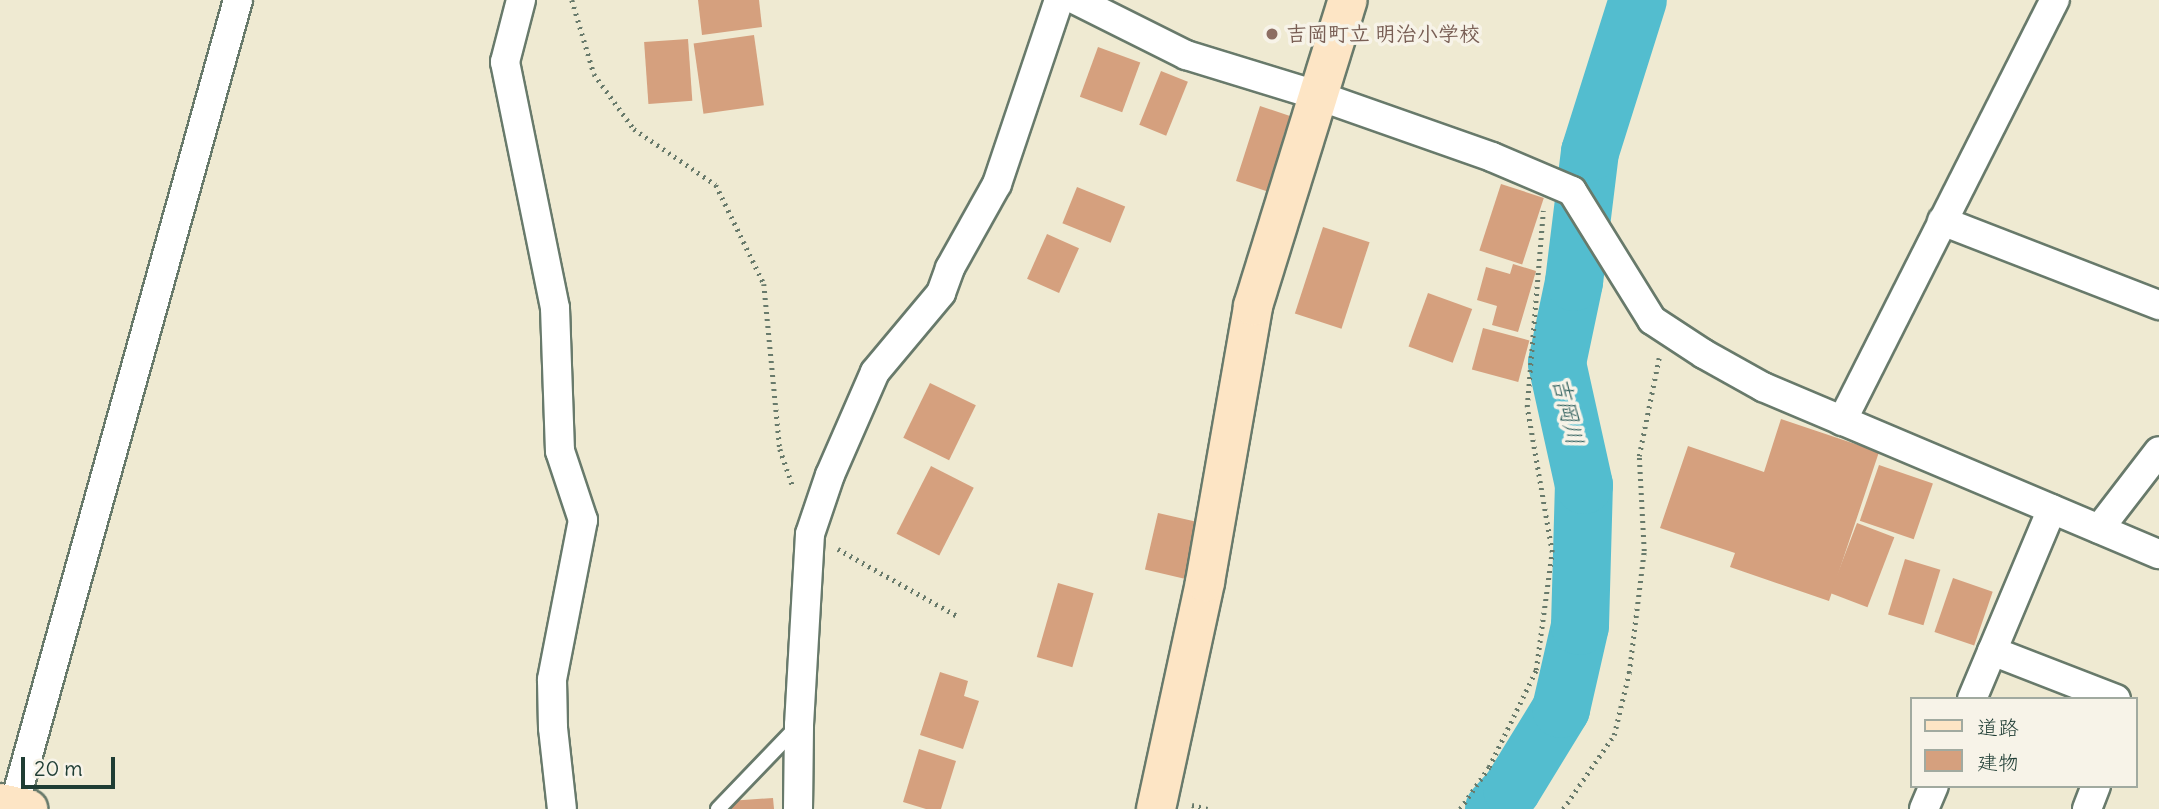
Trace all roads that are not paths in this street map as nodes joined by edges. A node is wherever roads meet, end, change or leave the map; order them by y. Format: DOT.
graph roads {
  1 [pos="238,0"];
  2 [pos="521,0"];
  3 [pos="1059,0"];
  4 [pos="1076,0"];
  5 [pos="1348,0"];
  6 [pos="2054,0"];
  7 [pos="1319,96"];
  8 [pos="1942,221"];
  9 [pos="2159,305"];
  10 [pos="1842,421"];
  11 [pos="2159,451"];
  12 [pos="2052,509"];
  13 [pos="2099,529"];
  14 [pos="2159,554"];
  15 [pos="1992,651"];
  16 [pos="1973,697"];
  17 [pos="2111,697"];
  18 [pos="799,725"];
  19 [pos="1933,788"];
  20 [pos="2095,788"];
  21 [pos="14,807"];
  22 [pos="562,809"];
  23 [pos="718,809"];
  24 [pos="798,809"];
  25 [pos="1156,809"];
  26 [pos="1924,809"];
  27 [pos="2088,809"];
  1 -- 21 [label="street"];
  2 -- 22 [label="street"];
  3 -- 18 [label="street"];
  4 -- 7 [label="street"];
  5 -- 7 [label="street"];
  6 -- 8 [label="street"];
  7 -- 10 [label="street"];
  7 -- 25 [label="street"];
  8 -- 9 [label="street"];
  8 -- 10 [label="street"];
  10 -- 12 [label="street"];
  11 -- 13 [label="street"];
  12 -- 13 [label="street"];
  12 -- 15 [label="street"];
  13 -- 14 [label="street"];
  15 -- 16 [label="street"];
  15 -- 17 [label="street"];
  18 -- 23 [label="lane"];
  18 -- 24 [label="street"];
  19 -- 26 [label="street"];
  20 -- 27 [label="street"];
}
